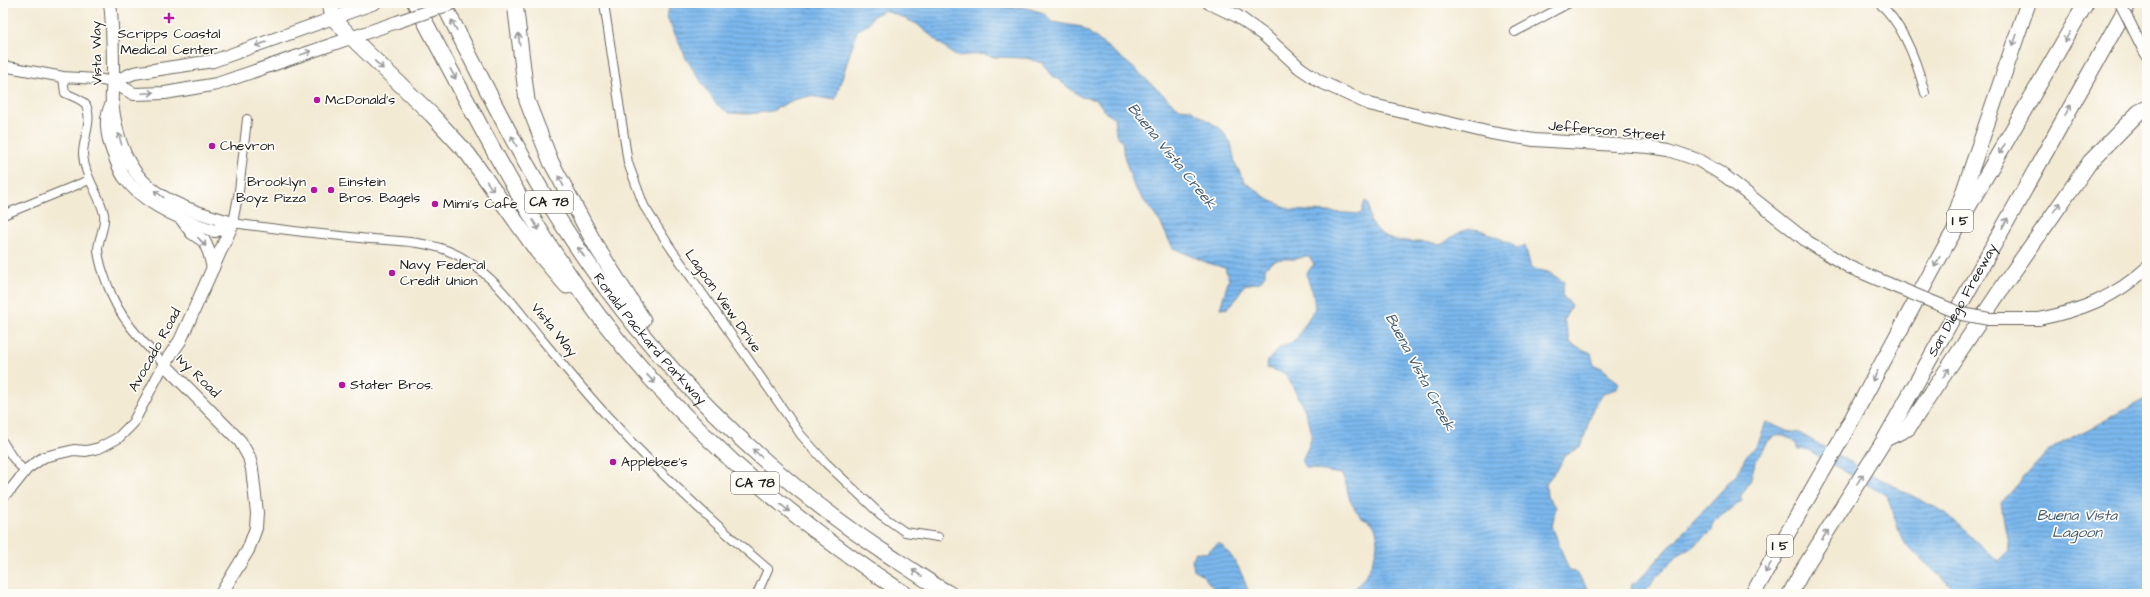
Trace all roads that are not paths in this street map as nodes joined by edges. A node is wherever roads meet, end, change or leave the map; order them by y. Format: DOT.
graph roads {
  1 [pos="110,3"];
  2 [pos="330,3"];
  3 [pos="375,3"];
  4 [pos="415,3"];
  5 [pos="443,3"];
  6 [pos="453,3"];
  7 [pos="514,3"];
  8 [pos="604,3"];
  9 [pos="1209,3"];
  10 [pos="1569,3"];
  11 [pos="1879,3"];
  12 [pos="2028,3"];
  13 [pos="2086,3"];
  14 [pos="2120,3"];
  15 [pos="2129,3"];
  16 [pos="333,18"];
  17 [pos="1515,32"];
  18 [pos="351,38"];
  19 [pos="2145,52"];
  20 [pos="3,66"];
  21 [pos="63,77"];
  22 [pos="113,82"];
  23 [pos="1925,93"];
  24 [pos="112,103"];
  25 [pos="2147,108"];
  26 [pos="247,119"];
  27 [pos="89,180"];
  28 [pos="3,215"];
  29 [pos="183,221"];
  30 [pos="233,223"];
  31 [pos="1945,246"];
  32 [pos="213,268"];
  33 [pos="2147,268"];
  34 [pos="625,350"];
  35 [pos="164,364"];
  36 [pos="683,381"];
  37 [pos="1885,439"];
  38 [pos="3,442"];
  39 [pos="25,472"];
  40 [pos="3,496"];
  41 [pos="938,537"];
  42 [pos="1804,568"];
  43 [pos="222,594"];
  44 [pos="757,594"];
  45 [pos="905,594"];
  46 [pos="950,594"];
  47 [pos="1753,594"];
  48 [pos="1790,594"];
  49 [pos="1796,594"];
  1 -- 22 [label="main road, Vista Way"];
  2 -- 16 [label="highway"];
  3 -- 16 [label="main road"];
  4 -- 34 [label="highway, Ronald Packard Parkway / CA 78, one-way"];
  36 -- 5 [label="highway, Ronald Packard Parkway / CA 78, one-way"];
  6 -- 18 [label="main road, bridge"];
  36 -- 7 [label="highway, one-way"];
  8 -- 41 [label="street, Lagoon View Drive"];
  9 -- 33 [label="main road, Jefferson Street, bridge"];
  10 -- 17 [label="street"];
  11 -- 23 [label="street"];
  12 -- 31 [label="highway, one-way"];
  13 -- 31 [label="highway, I 5, one-way"];
  14 -- 19 [label="street, bridge"];
  37 -- 15 [label="highway, San Diego Freeway / I 5, one-way"];
  16 -- 18 [label="highway"];
  16 -- 22 [label="main road, one-way"];
  22 -- 18 [label="main road, one-way"];
  18 -- 34 [label="highway, one-way"];
  20 -- 21 [label="street"];
  21 -- 22 [label="street"];
  21 -- 27 [label="street, Ivy Road"];
  22 -- 24 [label="main road, Vista Way"];
  24 -- 29 [label="main road, Vista Way"];
  30 -- 24 [label="main road, Vista Way, one-way"];
  37 -- 25 [label="highway, one-way"];
  26 -- 30 [label="street, Avocado Road"];
  27 -- 28 [label="street"];
  27 -- 35 [label="street, Ivy Road"];
  29 -- 30 [label="main road, Vista Way"];
  29 -- 32 [label="main road, one-way"];
  30 -- 32 [label="main road, Avocado Road"];
  30 -- 44 [label="street, Vista Way"];
  31 -- 47 [label="highway, I 5, one-way"];
  32 -- 35 [label="main road, Avocado Road"];
  34 -- 45 [label="highway, Ronald Packard Parkway / CA 78, one-way"];
  35 -- 39 [label="street, Avocado Road"];
  35 -- 43 [label="main road, Ivy Road"];
  46 -- 36 [label="highway, Ronald Packard Parkway / CA 78, one-way"];
  42 -- 37 [label="highway, San Diego Freeway / I 5, one-way"];
  38 -- 39 [label="street"];
  39 -- 40 [label="street, Avocado Road"];
  42 -- 48 [label="highway, San Diego Freeway / I 5"];
  42 -- 49 [label="highway"];
}
